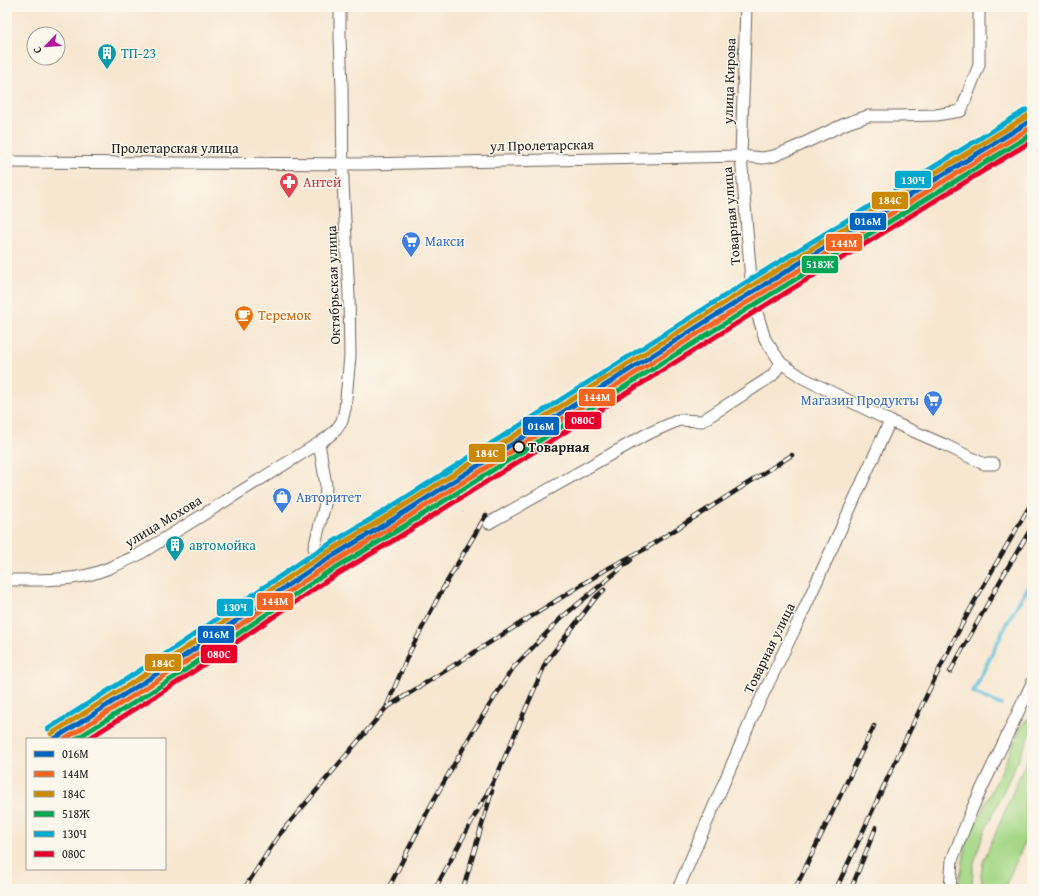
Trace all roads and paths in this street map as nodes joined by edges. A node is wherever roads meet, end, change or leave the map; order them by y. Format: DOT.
graph roads {
  1 [pos="340,7"];
  2 [pos="746,7"];
  3 [pos="979,7"];
  4 [pos="741,156"];
  5 [pos="7,162"];
  6 [pos="343,164"];
  7 [pos="781,363"];
  8 [pos="890,421"];
  9 [pos="318,443"];
  10 [pos="994,464"];
  11 [pos="489,523"];
  12 [pos="314,548"];
  13 [pos="7,580"];
  14 [pos="1032,685"];
  15 [pos="678,889"];
  16 [pos="950,889"];
  1 -- 6 [label="street, Октябрьская улица"];
  2 -- 4 [label="street, улица Кирова"];
  3 -- 4 [label="street, ул Пролетарская"];
  4 -- 6 [label="street, ул Пролетарская"];
  4 -- 7 [label="street, Товарная улица"];
  5 -- 6 [label="street, Пролетарская улица"];
  6 -- 9 [label="street, Октябрьская улица"];
  7 -- 8 [label="street, Товарная улица"];
  7 -- 11 [label="street"];
  8 -- 10 [label="street, Товарная улица"];
  8 -- 15 [label="street, Товарная улица"];
  9 -- 12 [label="street"];
  9 -- 13 [label="street, улица Мохова"];
  14 -- 16 [label="street"];
}
